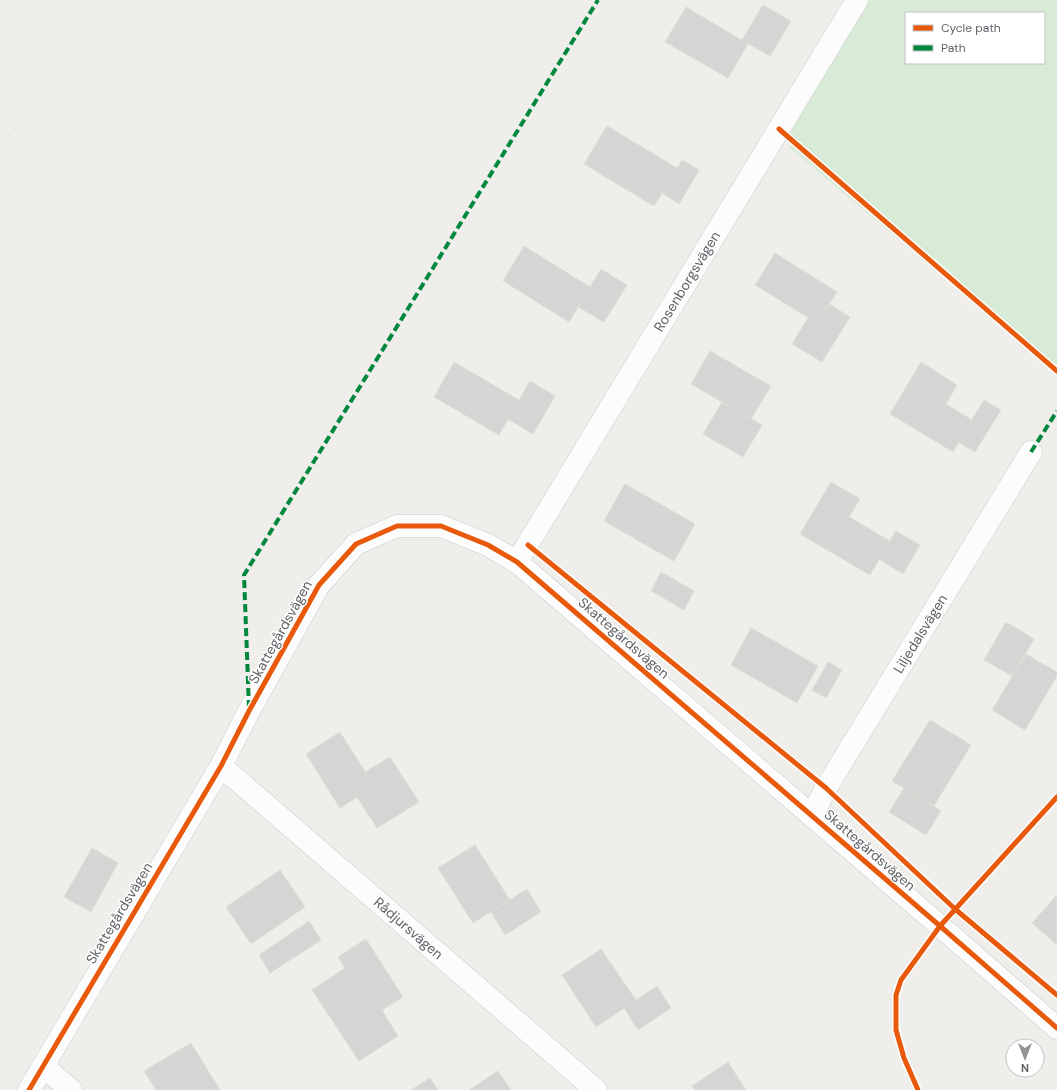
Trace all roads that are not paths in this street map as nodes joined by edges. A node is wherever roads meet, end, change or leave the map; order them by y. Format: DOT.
graph roads {
  1 [pos="857,0"];
  2 [pos="1031,452"];
  3 [pos="517,562"];
  4 [pos="221,766"];
  5 [pos="812,816"];
  6 [pos="1057,1028"];
  7 [pos="43,1066"];
  8 [pos="29,1090"];
  9 [pos="71,1090"];
  10 [pos="596,1090"];
  1 -- 3 [label="street, Rosenborgsvägen"];
  2 -- 5 [label="street, Liljedalsvägen"];
  3 -- 4 [label="street, Skattegårdsvägen"];
  3 -- 5 [label="street, Skattegårdsvägen"];
  4 -- 7 [label="street, Skattegårdsvägen"];
  4 -- 10 [label="street, Rådjursvägen"];
  5 -- 6 [label="street, Skattegårdsvägen"];
  7 -- 8 [label="street, Skattegårdsvägen"];
  7 -- 9 [label="street"];
}
